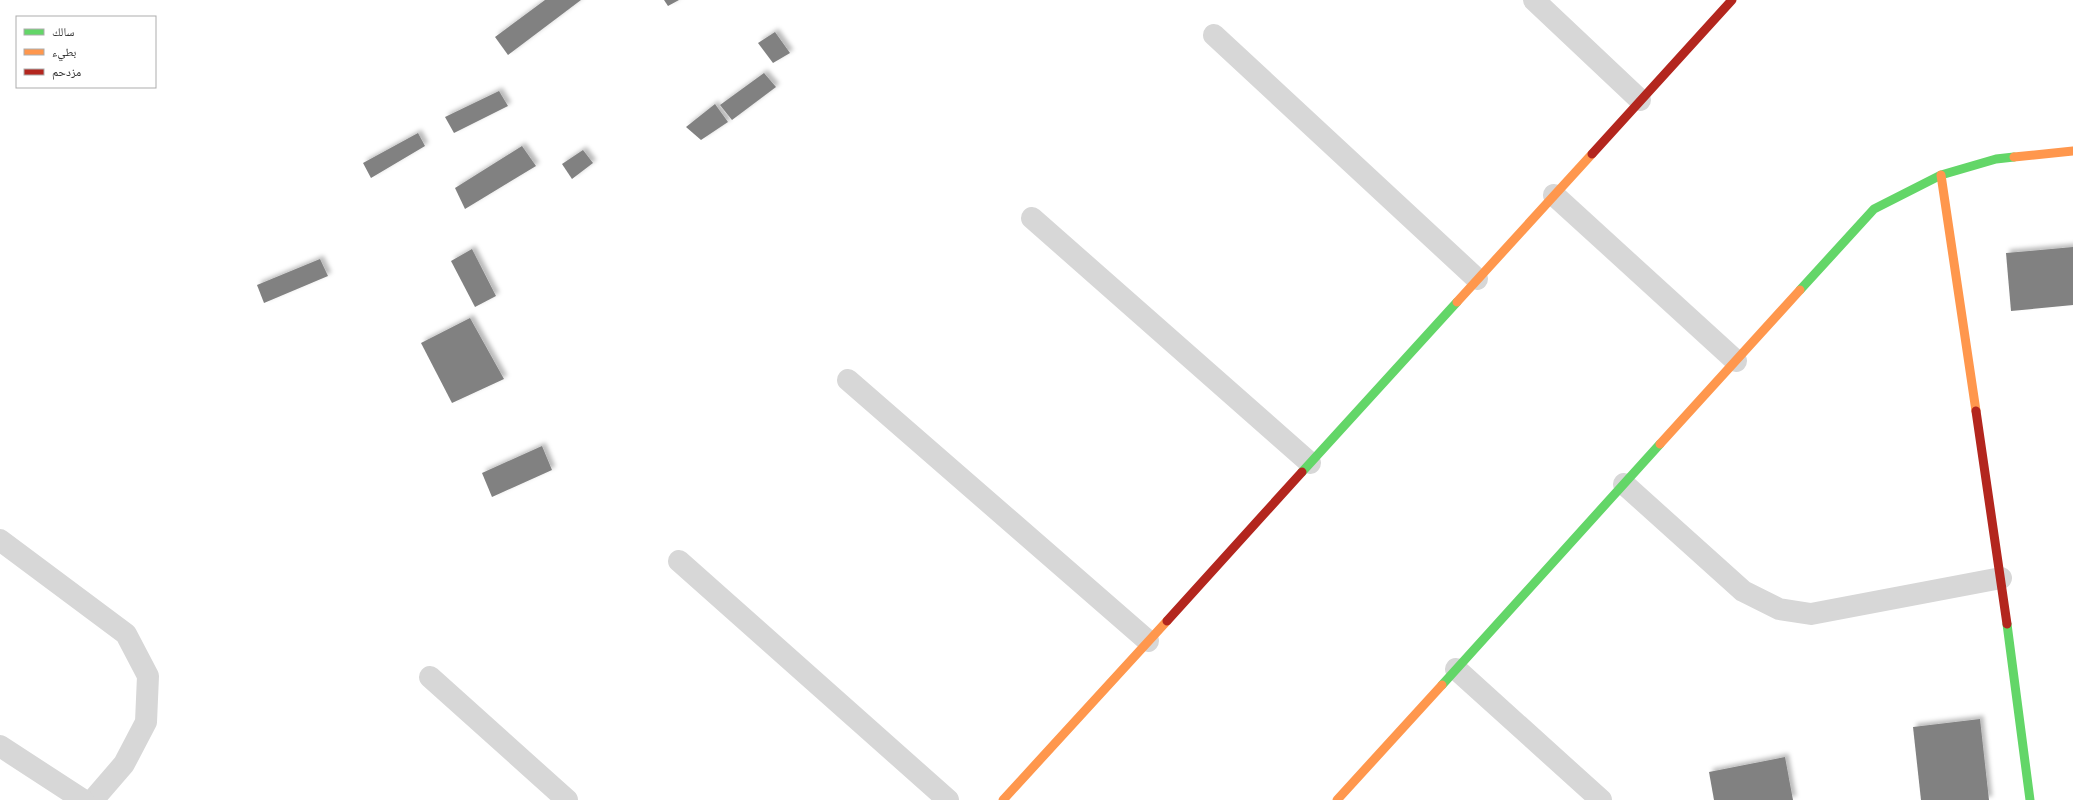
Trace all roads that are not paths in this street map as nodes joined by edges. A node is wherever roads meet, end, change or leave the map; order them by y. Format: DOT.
graph roads {
  1 [pos="1534,0"];
  2 [pos="1732,0"];
  3 [pos="1214,35"];
  4 [pos="1640,100"];
  5 [pos="2073,152"];
  6 [pos="1941,175"];
  7 [pos="1554,195"];
  8 [pos="1032,218"];
  9 [pos="1477,279"];
  10 [pos="1736,361"];
  11 [pos="848,380"];
  12 [pos="1310,463"];
  13 [pos="1624,484"];
  14 [pos="0,540"];
  15 [pos="679,561"];
  16 [pos="2001,578"];
  17 [pos="1148,641"];
  18 [pos="1456,669"];
  19 [pos="430,677"];
  20 [pos="0,746"];
  21 [pos="83,800"];
  22 [pos="94,800"];
  23 [pos="567,800"];
  24 [pos="948,800"];
  25 [pos="1003,800"];
  26 [pos="1337,800"];
  27 [pos="1601,800"];
  28 [pos="2030,800"];
  1 -- 4 [label="street"];
  2 -- 4 [label="street"];
  3 -- 9 [label="street"];
  4 -- 7 [label="street"];
  5 -- 6 [label="street"];
  6 -- 10 [label="street"];
  6 -- 16 [label="street"];
  7 -- 9 [label="street"];
  7 -- 10 [label="street"];
  8 -- 12 [label="street"];
  9 -- 12 [label="street"];
  10 -- 13 [label="street"];
  11 -- 17 [label="street"];
  12 -- 17 [label="street"];
  13 -- 16 [label="street"];
  13 -- 18 [label="street"];
  14 -- 22 [label="street"];
  15 -- 24 [label="street"];
  16 -- 28 [label="street"];
  17 -- 25 [label="street"];
  18 -- 26 [label="street"];
  18 -- 27 [label="street"];
  19 -- 23 [label="street"];
  20 -- 21 [label="street"];
}
